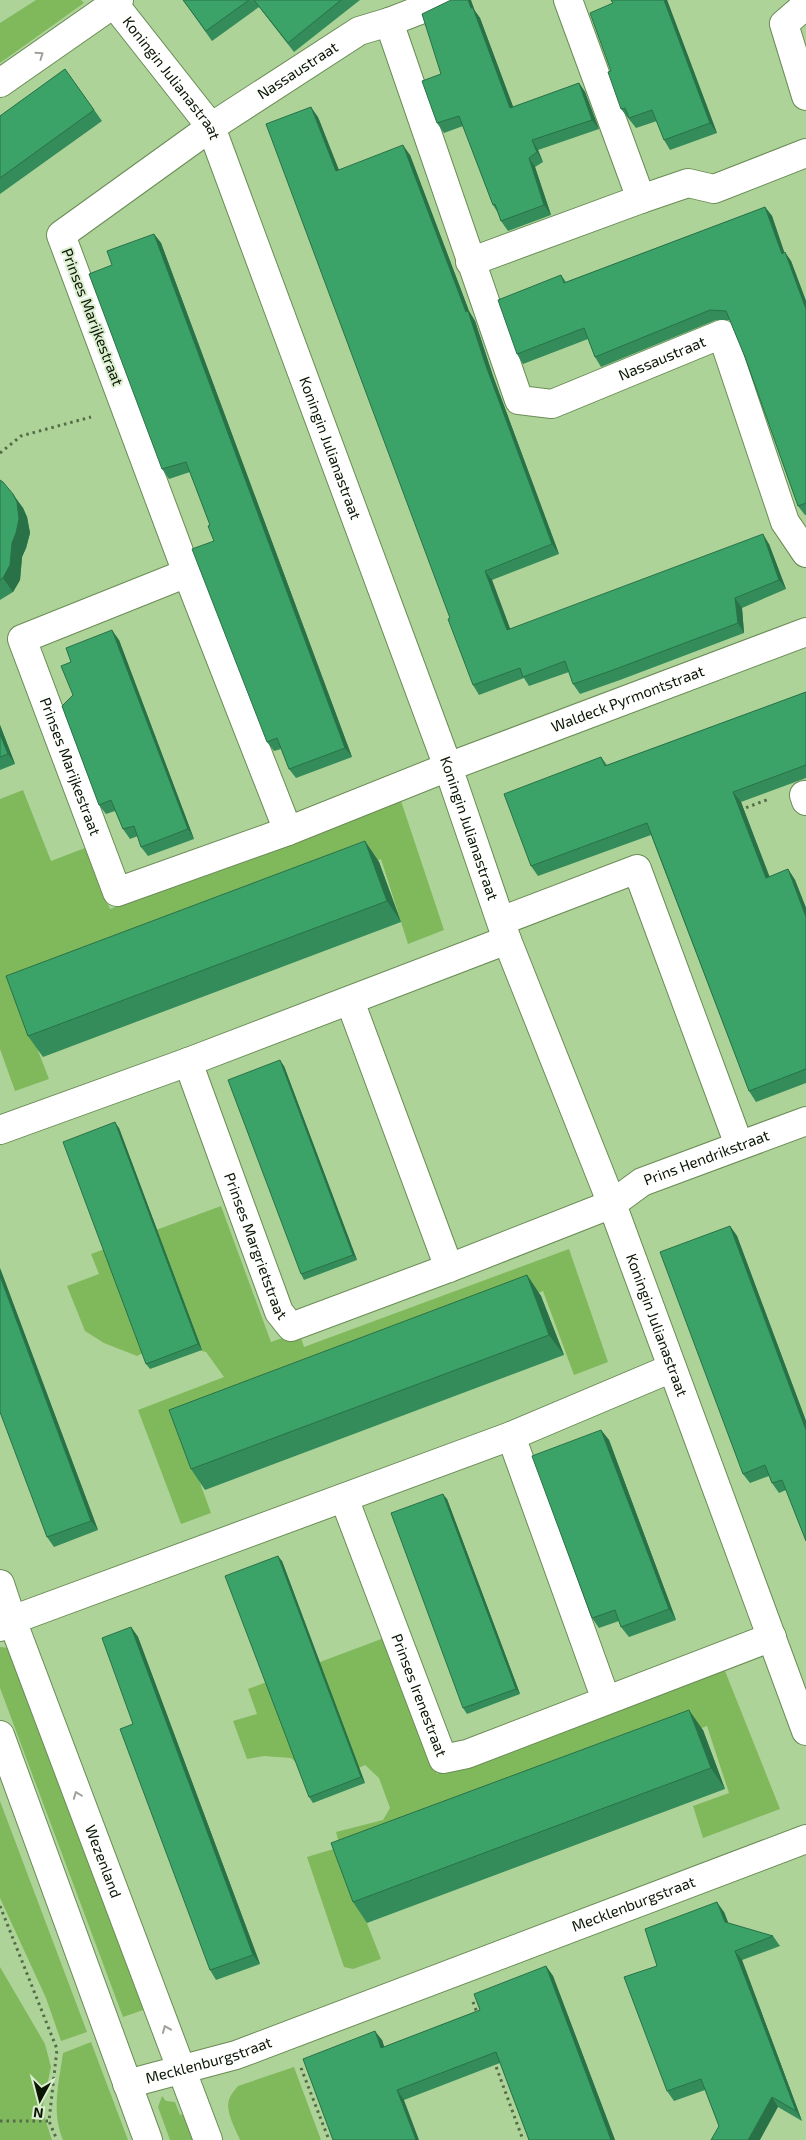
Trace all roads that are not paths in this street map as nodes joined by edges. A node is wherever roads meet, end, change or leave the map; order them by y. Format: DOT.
graph roads {
  1 [pos="446,0"];
  2 [pos="568,0"];
  3 [pos="115,1"];
  4 [pos="806,5"];
  5 [pos="389,22"];
  6 [pos="0,83"];
  7 [pos="806,96"];
  8 [pos="211,127"];
  9 [pos="806,153"];
  10 [pos="641,199"];
  11 [pos="470,262"];
  12 [pos="806,552"];
  13 [pos="187,573"];
  14 [pos="806,632"];
  15 [pos="448,767"];
  16 [pos="288,830"];
  17 [pos="504,930"];
  18 [pos="350,1001"];
  19 [pos="188,1062"];
  20 [pos="806,1121"];
  21 [pos="0,1130"];
  22 [pos="739,1145"];
  23 [pos="612,1204"];
  24 [pos="449,1268"];
  25 [pos="672,1368"];
  26 [pos="511,1436"];
  27 [pos="344,1498"];
  28 [pos="0,1584"];
  29 [pos="6,1624"];
  30 [pos="772,1637"];
  31 [pos="796,1669"];
  32 [pos="606,1700"];
  33 [pos="806,1730"];
  34 [pos="0,1735"];
  35 [pos="806,1838"];
  36 [pos="182,2070"];
  37 [pos="127,2084"];
  38 [pos="148,2140"];
  39 [pos="208,2140"];
  1 -- 5 [label="street, Nassaustraat"];
  2 -- 10 [label="street"];
  6 -- 3 [label="street, one-way"];
  3 -- 8 [label="street, Koningin Julianastraat"];
  4 -- 7 [label="street"];
  5 -- 8 [label="street, Nassaustraat"];
  5 -- 11 [label="street, Nassaustraat"];
  8 -- 13 [label="street, Prinses Marijkestraat"];
  8 -- 15 [label="street, Koningin Julianastraat"];
  9 -- 10 [label="street"];
  10 -- 11 [label="street"];
  11 -- 12 [label="street, Nassaustraat"];
  13 -- 16 [label="street, Prinses Marijkestraat"];
  13 -- 16 [label="street, Prinses Marijkestraat"];
  14 -- 15 [label="street, Waldeck Pyrmontstraat"];
  15 -- 16 [label="street, Prinses Marijkestraat"];
  15 -- 17 [label="street, Koningin Julianastraat"];
  17 -- 18 [label="street"];
  17 -- 22 [label="street"];
  17 -- 23 [label="street, Koningin Julianastraat"];
  18 -- 19 [label="street"];
  18 -- 24 [label="street"];
  19 -- 21 [label="street"];
  19 -- 24 [label="street, Prinses Margrietstraat"];
  20 -- 22 [label="street, Prins Hendrikstraat"];
  22 -- 23 [label="street, Prins Hendrikstraat"];
  23 -- 24 [label="street, Prinses Margrietstraat"];
  23 -- 25 [label="street, Koningin Julianastraat"];
  25 -- 26 [label="street"];
  25 -- 30 [label="street, Koningin Julianastraat"];
  26 -- 27 [label="street"];
  26 -- 32 [label="street"];
  27 -- 29 [label="street"];
  27 -- 32 [label="street, Prinses Irenestraat"];
  28 -- 29 [label="street, Wezenland"];
  36 -- 29 [label="street, Wezenland, one-way"];
  30 -- 31 [label="street, Koningin Julianastraat"];
  30 -- 32 [label="street, Prinses Irenestraat"];
  31 -- 33 [label="street, Koningin Julianastraat"];
  34 -- 37 [label="street"];
  35 -- 36 [label="street, Mecklenburgstraat"];
  36 -- 37 [label="street, Mecklenburgstraat"];
  36 -- 39 [label="street, Wezenland"];
  37 -- 38 [label="street"];
}
